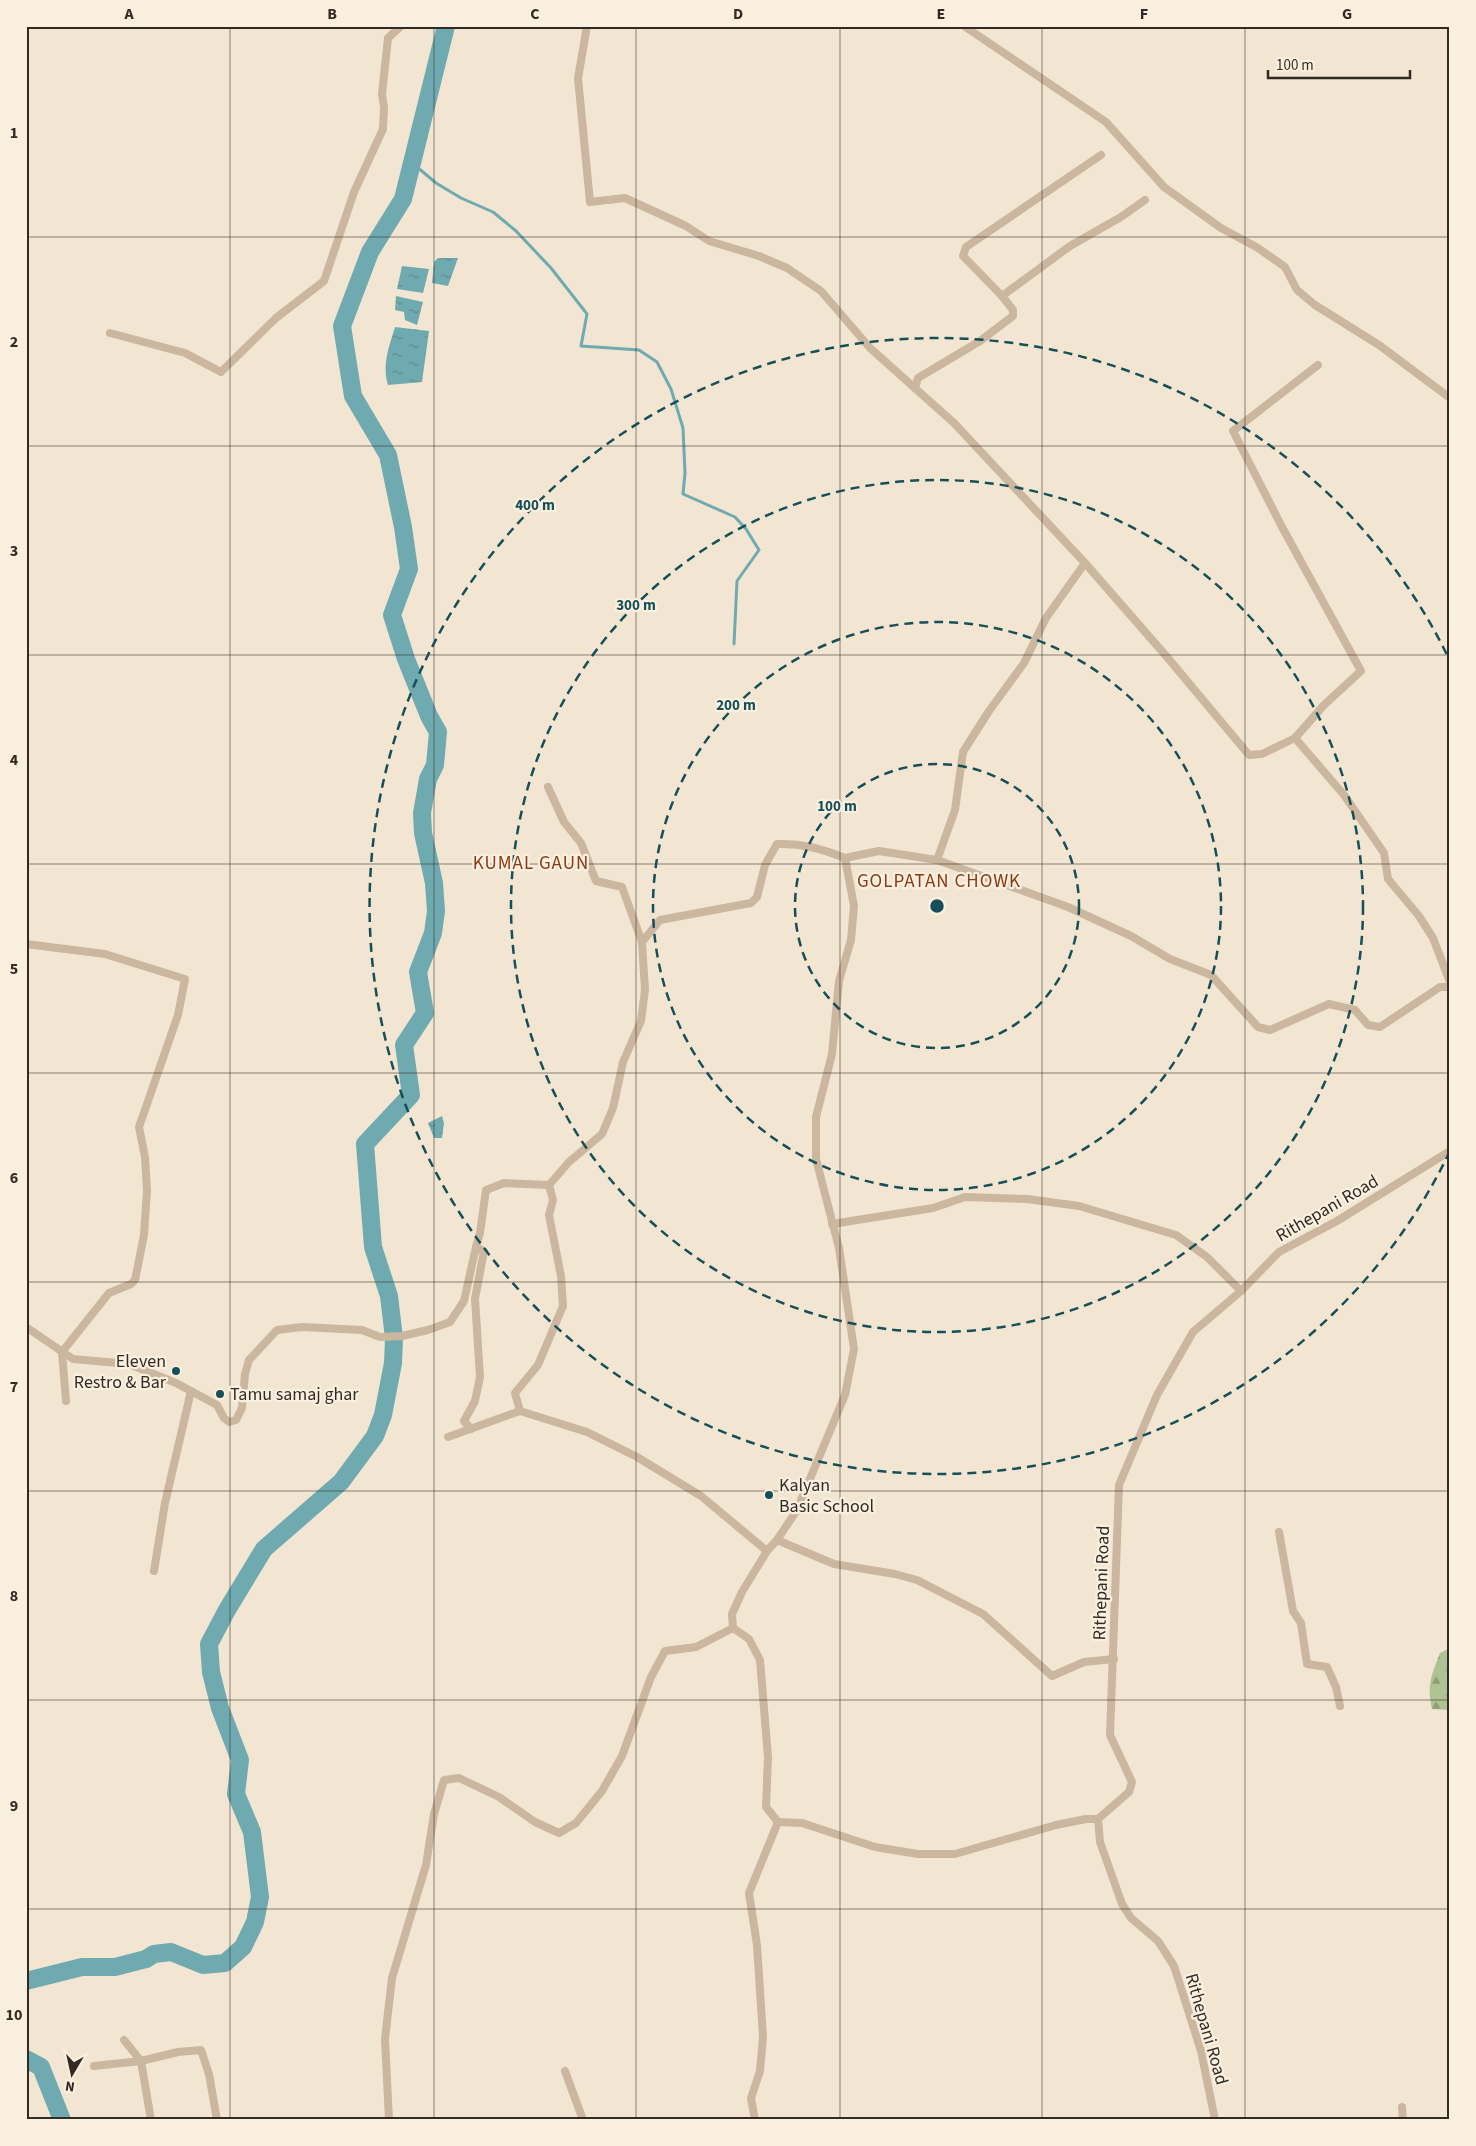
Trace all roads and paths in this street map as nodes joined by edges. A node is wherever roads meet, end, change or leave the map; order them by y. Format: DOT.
graph roads {
  1 [pos="401,26"];
  2 [pos="587,26"];
  3 [pos="964,26"];
  4 [pos="1101,155"];
  5 [pos="1145,200"];
  6 [pos="1002,296"];
  7 [pos="110,333"];
  8 [pos="1318,365"];
  9 [pos="915,388"];
  10 [pos="1450,398"];
  11 [pos="1085,563"];
  12 [pos="1295,738"];
  13 [pos="548,787"];
  14 [pos="845,858"];
  15 [pos="937,860"];
  16 [pos="642,942"];
  17 [pos="26,944"];
  18 [pos="1450,982"];
  19 [pos="1450,987"];
  20 [pos="1450,1151"];
  21 [pos="549,1185"];
  22 [pos="832,1224"];
  23 [pos="476,1247"];
  24 [pos="1241,1291"];
  25 [pos="26,1327"];
  26 [pos="62,1352"];
  27 [pos="191,1391"];
  28 [pos="66,1401"];
  29 [pos="520,1411"];
  30 [pos="471,1429"];
  31 [pos="448,1437"];
  32 [pos="1279,1532"];
  33 [pos="777,1540"];
  34 [pos="767,1551"];
  35 [pos="154,1571"];
  36 [pos="733,1628"];
  37 [pos="1114,1659"];
  38 [pos="1340,1706"];
  39 [pos="1098,1819"];
  40 [pos="778,1822"];
  41 [pos="124,2040"];
  42 [pos="141,2061"];
  43 [pos="94,2066"];
  44 [pos="565,2072"];
  45 [pos="1402,2107"];
  46 [pos="150,2120"];
  47 [pos="217,2120"];
  48 [pos="389,2120"];
  49 [pos="583,2120"];
  50 [pos="755,2120"];
  51 [pos="1215,2120"];
  52 [pos="1403,2120"];
  1 -- 7 [label="street"];
  2 -- 9 [label="street"];
  3 -- 10 [label="street"];
  4 -- 6 [label="street"];
  5 -- 6 [label="street"];
  6 -- 9 [label="street"];
  8 -- 12 [label="street"];
  9 -- 11 [label="street"];
  11 -- 12 [label="street"];
  11 -- 15 [label="street"];
  12 -- 18 [label="street"];
  13 -- 16 [label="street"];
  14 -- 15 [label="street"];
  14 -- 16 [label="street"];
  14 -- 22 [label="street"];
  15 -- 19 [label="street"];
  16 -- 21 [label="street"];
  17 -- 26 [label="street"];
  20 -- 24 [label="street, Rithepani Road"];
  21 -- 23 [label="street"];
  21 -- 29 [label="street"];
  22 -- 24 [label="street"];
  22 -- 33 [label="street"];
  23 -- 27 [label="street"];
  23 -- 30 [label="street"];
  24 -- 37 [label="street, Rithepani Road"];
  25 -- 26 [label="street"];
  26 -- 27 [label="street"];
  26 -- 28 [label="street"];
  27 -- 35 [label="street"];
  29 -- 30 [label="street"];
  29 -- 34 [label="street"];
  30 -- 31 [label="street"];
  32 -- 38 [label="street"];
  33 -- 34 [label="street"];
  33 -- 37 [label="street"];
  34 -- 36 [label="street"];
  36 -- 40 [label="street"];
  36 -- 48 [label="street"];
  37 -- 39 [label="street, Rithepani Road"];
  39 -- 40 [label="street"];
  39 -- 51 [label="street, Rithepani Road"];
  40 -- 50 [label="street"];
  41 -- 42 [label="street"];
  42 -- 43 [label="street"];
  42 -- 46 [label="street"];
  42 -- 47 [label="street"];
  44 -- 49 [label="street"];
  45 -- 52 [label="street"];
}
